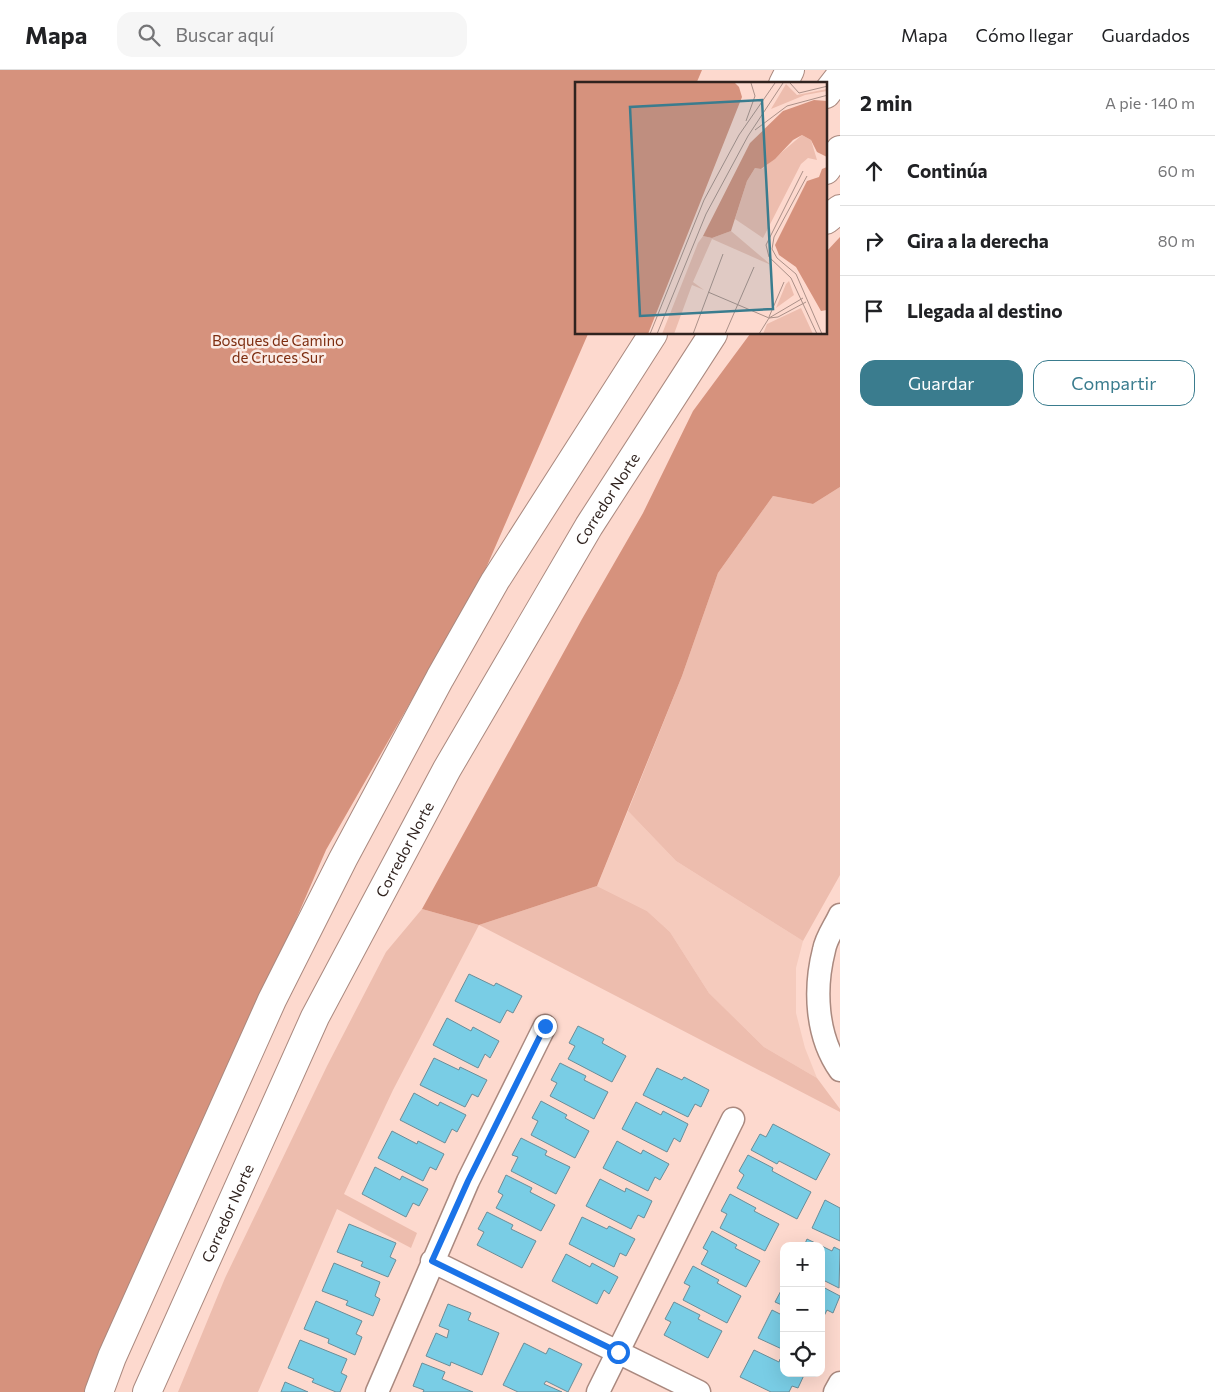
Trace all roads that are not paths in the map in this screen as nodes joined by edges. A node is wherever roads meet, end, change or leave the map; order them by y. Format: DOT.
graph roads {
  1 [pos="790,70"];
  2 [pos="840,76"];
  3 [pos="784,82"];
  4 [pos="828,91"];
  5 [pos="840,150"];
  6 [pos="828,167"];
  7 [pos="840,209"];
  8 [pos="828,218"];
  9 [pos="651,335"];
  10 [pos="712,335"];
  11 [pos="840,915"];
  12 [pos="545,1026"];
  13 [pos="840,1070"];
  14 [pos="733,1119"];
  15 [pos="432,1261"];
  16 [pos="618,1352"];
  17 [pos="840,1383"];
  18 [pos="98,1392"];
  19 [pos="147,1392"];
  20 [pos="376,1392"];
  21 [pos="598,1392"];
  22 [pos="699,1392"];
  23 [pos="836,1392"];
  1 -- 3 [label="highway"];
  2 -- 4 [label="highway"];
  5 -- 6 [label="highway"];
  7 -- 8 [label="highway"];
  9 -- 18 [label="highway"];
  10 -- 19 [label="highway, Corredor Norte"];
  11 -- 13 [label="street"];
  12 -- 15 [label="street"];
  14 -- 16 [label="street"];
  15 -- 16 [label="street"];
  15 -- 20 [label="street"];
  16 -- 21 [label="street"];
  16 -- 22 [label="street"];
  17 -- 23 [label="street"];
}
